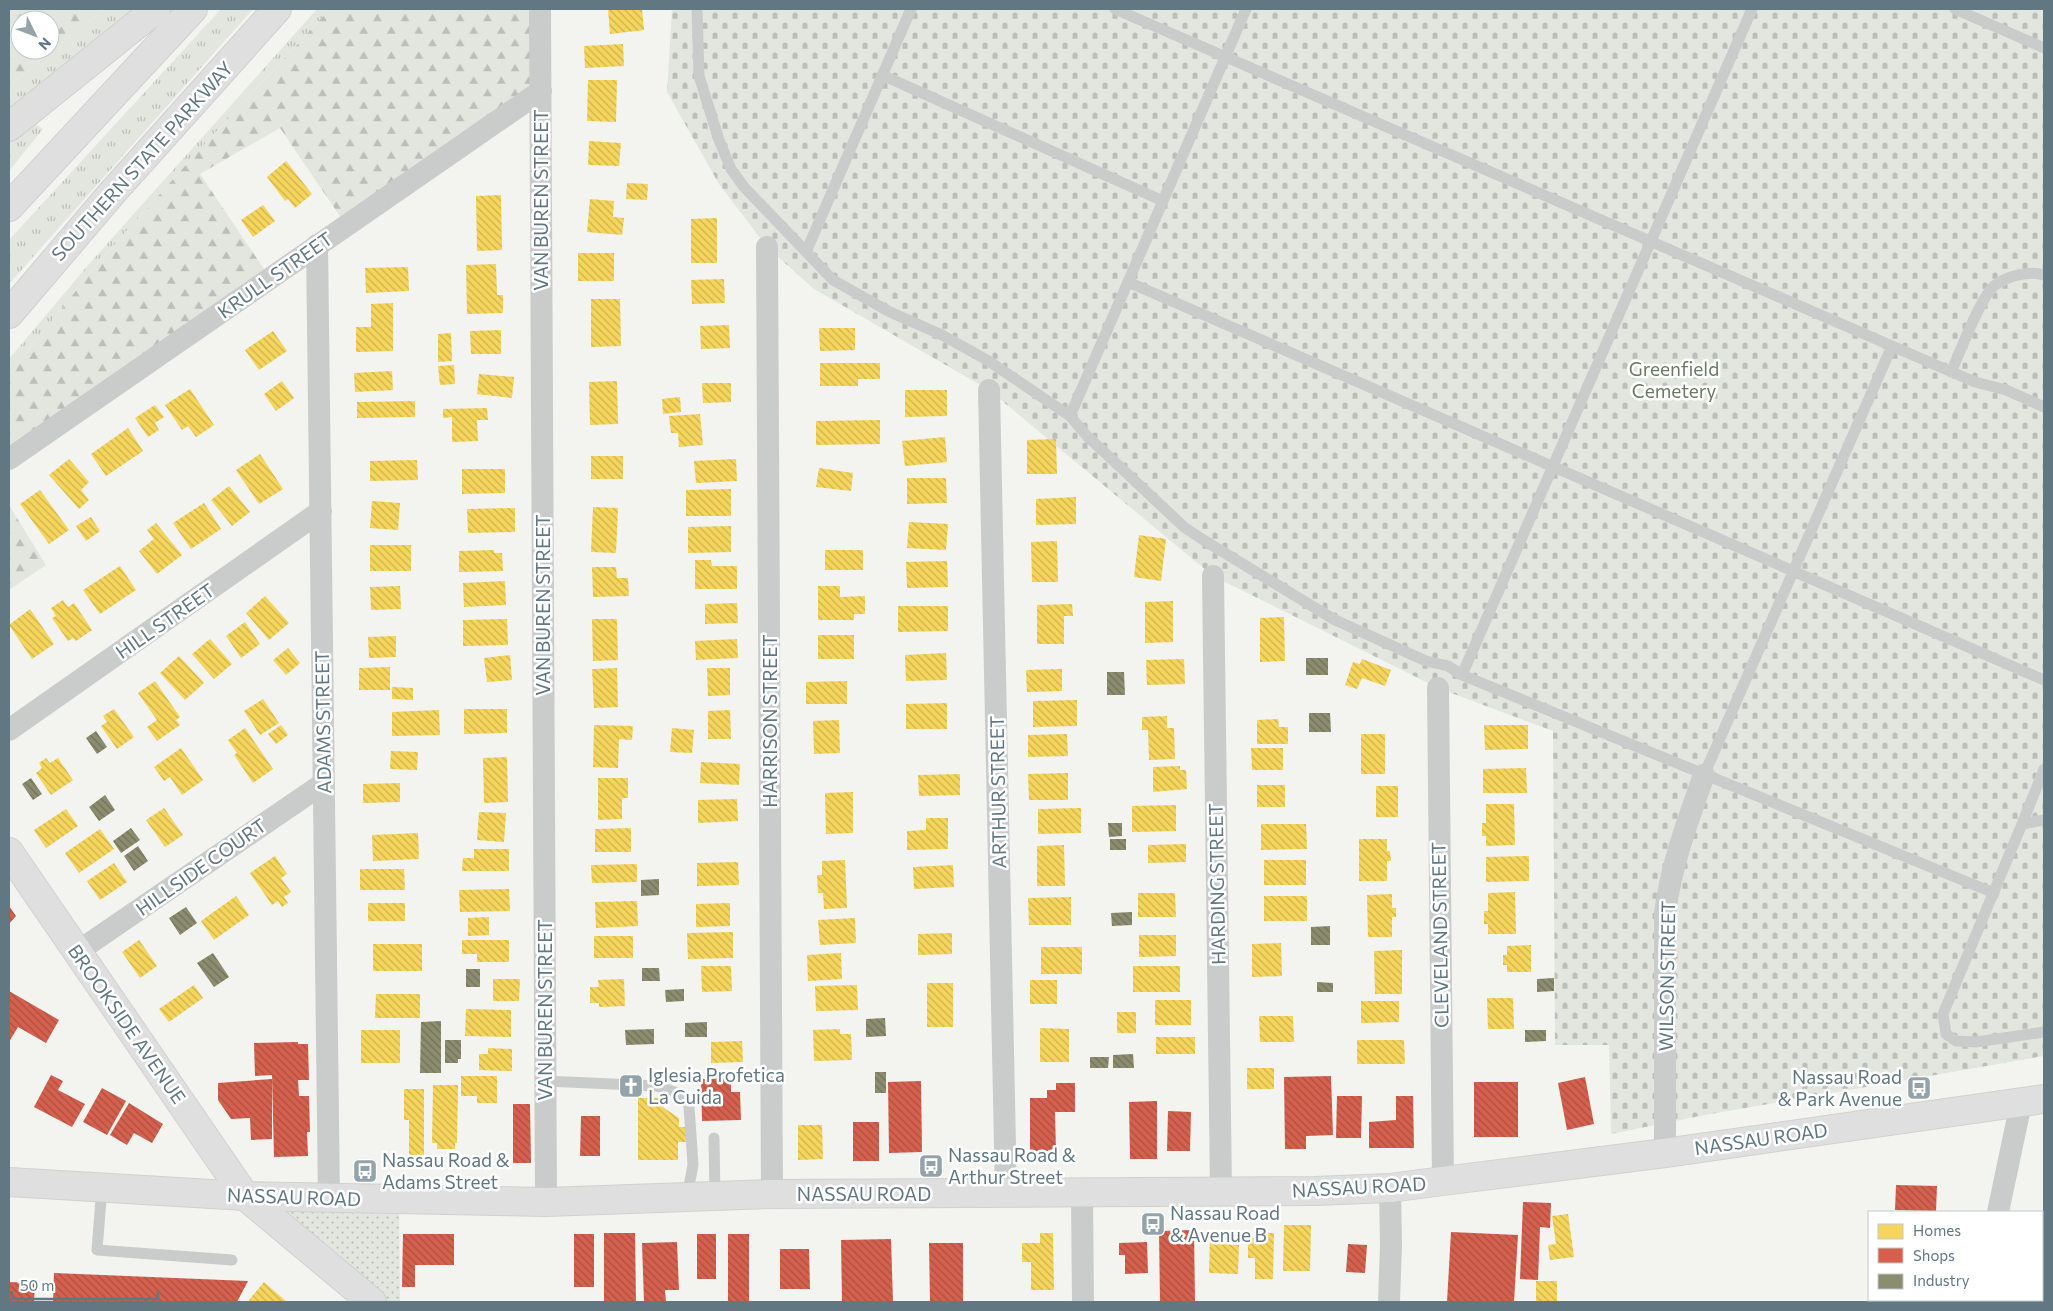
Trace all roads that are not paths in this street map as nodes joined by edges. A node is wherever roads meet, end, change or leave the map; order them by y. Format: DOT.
graph roads {
  1 [pos="156,9"];
  2 [pos="192,9"];
  3 [pos="278,9"];
  4 [pos="540,9"];
  5 [pos="697,9"];
  6 [pos="911,9"];
  7 [pos="1115,9"];
  8 [pos="1246,9"];
  9 [pos="1752,9"];
  10 [pos="1955,9"];
  11 [pos="2044,48"];
  12 [pos="1226,57"];
  13 [pos="882,75"];
  14 [pos="541,91"];
  15 [pos="9,127"];
  16 [pos="1163,201"];
  17 [pos="9,207"];
  18 [pos="1651,241"];
  19 [pos="318,246"];
  20 [pos="767,247"];
  21 [pos="806,252"];
  22 [pos="42,274"];
  23 [pos="2044,275"];
  24 [pos="1128,282"];
  25 [pos="9,314"];
  26 [pos="9,331"];
  27 [pos="1892,346"];
  28 [pos="1951,372"];
  29 [pos="989,390"];
  30 [pos="2044,408"];
  31 [pos="1070,416"];
  32 [pos="9,459"];
  33 [pos="1553,466"];
  34 [pos="321,511"];
  35 [pos="1794,571"];
  36 [pos="1213,576"];
  37 [pos="1462,675"];
  38 [pos="2044,680"];
  39 [pos="1438,688"];
  40 [pos="9,730"];
  41 [pos="2044,769"];
  42 [pos="1704,775"];
  43 [pos="324,782"];
  44 [pos="2044,820"];
  45 [pos="2022,824"];
  46 [pos="9,852"];
  47 [pos="1994,893"];
  48 [pos="77,952"];
  49 [pos="2044,1032"];
  50 [pos="545,1081"];
  51 [pos="2032,1101"];
  52 [pos="714,1138"];
  53 [pos="1666,1153"];
  54 [pos="9,1182"];
  55 [pos="1443,1182"];
  56 [pos="102,1187"];
  57 [pos="1390,1188"];
  58 [pos="1221,1191"];
  59 [pos="1006,1193"];
  60 [pos="772,1194"];
  61 [pos="1082,1194"];
  62 [pos="245,1196"];
  63 [pos="715,1196"];
  64 [pos="687,1197"];
  65 [pos="329,1199"];
  66 [pos="546,1202"];
  67 [pos="1998,1211"];
  68 [pos="232,1260"];
  69 [pos="372,1302"];
  70 [pos="1083,1302"];
  71 [pos="1389,1302"];
  1 -- 15 [label="main road"];
  2 -- 17 [label="main road"];
  3 -- 22 [label="main road, SOUTHERN STATE PARKWAY"];
  4 -- 14 [label="street, VAN BUREN STREET"];
  5 -- 21 [label="lane"];
  6 -- 13 [label="lane"];
  7 -- 12 [label="lane"];
  8 -- 12 [label="lane"];
  9 -- 18 [label="lane"];
  10 -- 11 [label="lane"];
  12 -- 16 [label="lane"];
  12 -- 18 [label="lane"];
  13 -- 16 [label="lane"];
  13 -- 21 [label="lane"];
  14 -- 19 [label="street, KRULL STREET"];
  14 -- 50 [label="street, VAN BUREN STREET"];
  16 -- 24 [label="lane"];
  18 -- 27 [label="lane"];
  18 -- 33 [label="lane"];
  19 -- 32 [label="street, KRULL STREET"];
  19 -- 34 [label="street, ADAMS STREET"];
  20 -- 60 [label="street, HARRISON STREET"];
  21 -- 31 [label="lane"];
  22 -- 25 [label="main road, SOUTHERN STATE PARKWAY"];
  22 -- 26 [label="main road"];
  23 -- 28 [label="lane"];
  24 -- 31 [label="lane"];
  24 -- 33 [label="lane"];
  27 -- 28 [label="lane"];
  27 -- 35 [label="lane"];
  28 -- 30 [label="lane"];
  29 -- 59 [label="street, ARTHUR STREET"];
  31 -- 37 [label="lane"];
  33 -- 35 [label="lane"];
  33 -- 37 [label="lane"];
  34 -- 40 [label="street, HILL STREET"];
  34 -- 43 [label="street, ADAMS STREET"];
  35 -- 38 [label="lane"];
  35 -- 42 [label="lane"];
  36 -- 58 [label="street, HARDING STREET"];
  37 -- 42 [label="lane"];
  39 -- 55 [label="street, CLEVELAND STREET"];
  41 -- 45 [label="lane"];
  42 -- 47 [label="lane"];
  42 -- 53 [label="street, WILSON STREET"];
  43 -- 48 [label="street, HILLSIDE COURT"];
  43 -- 65 [label="street, ADAMS STREET"];
  44 -- 45 [label="lane"];
  45 -- 47 [label="lane"];
  46 -- 48 [label="main road, BROOKSIDE AVENUE"];
  47 -- 49 [label="lane"];
  48 -- 62 [label="main road, BROOKSIDE AVENUE"];
  50 -- 64 [label="lane"];
  50 -- 66 [label="street, VAN BUREN STREET"];
  51 -- 53 [label="main road, NASSAU ROAD"];
  51 -- 67 [label="street"];
  52 -- 63 [label="lane"];
  53 -- 55 [label="main road, NASSAU ROAD"];
  54 -- 56 [label="main road, NASSAU ROAD"];
  55 -- 57 [label="main road, NASSAU ROAD"];
  56 -- 62 [label="main road, NASSAU ROAD"];
  56 -- 68 [label="lane"];
  57 -- 58 [label="main road, NASSAU ROAD"];
  57 -- 71 [label="street"];
  58 -- 61 [label="main road, NASSAU ROAD"];
  59 -- 60 [label="main road, NASSAU ROAD"];
  59 -- 61 [label="main road, NASSAU ROAD"];
  60 -- 63 [label="main road, NASSAU ROAD"];
  61 -- 70 [label="street"];
  62 -- 65 [label="main road, NASSAU ROAD"];
  62 -- 69 [label="main road, BROOKSIDE AVENUE"];
  63 -- 64 [label="main road, NASSAU ROAD"];
  64 -- 66 [label="main road, NASSAU ROAD"];
  65 -- 66 [label="main road, NASSAU ROAD"];
}
